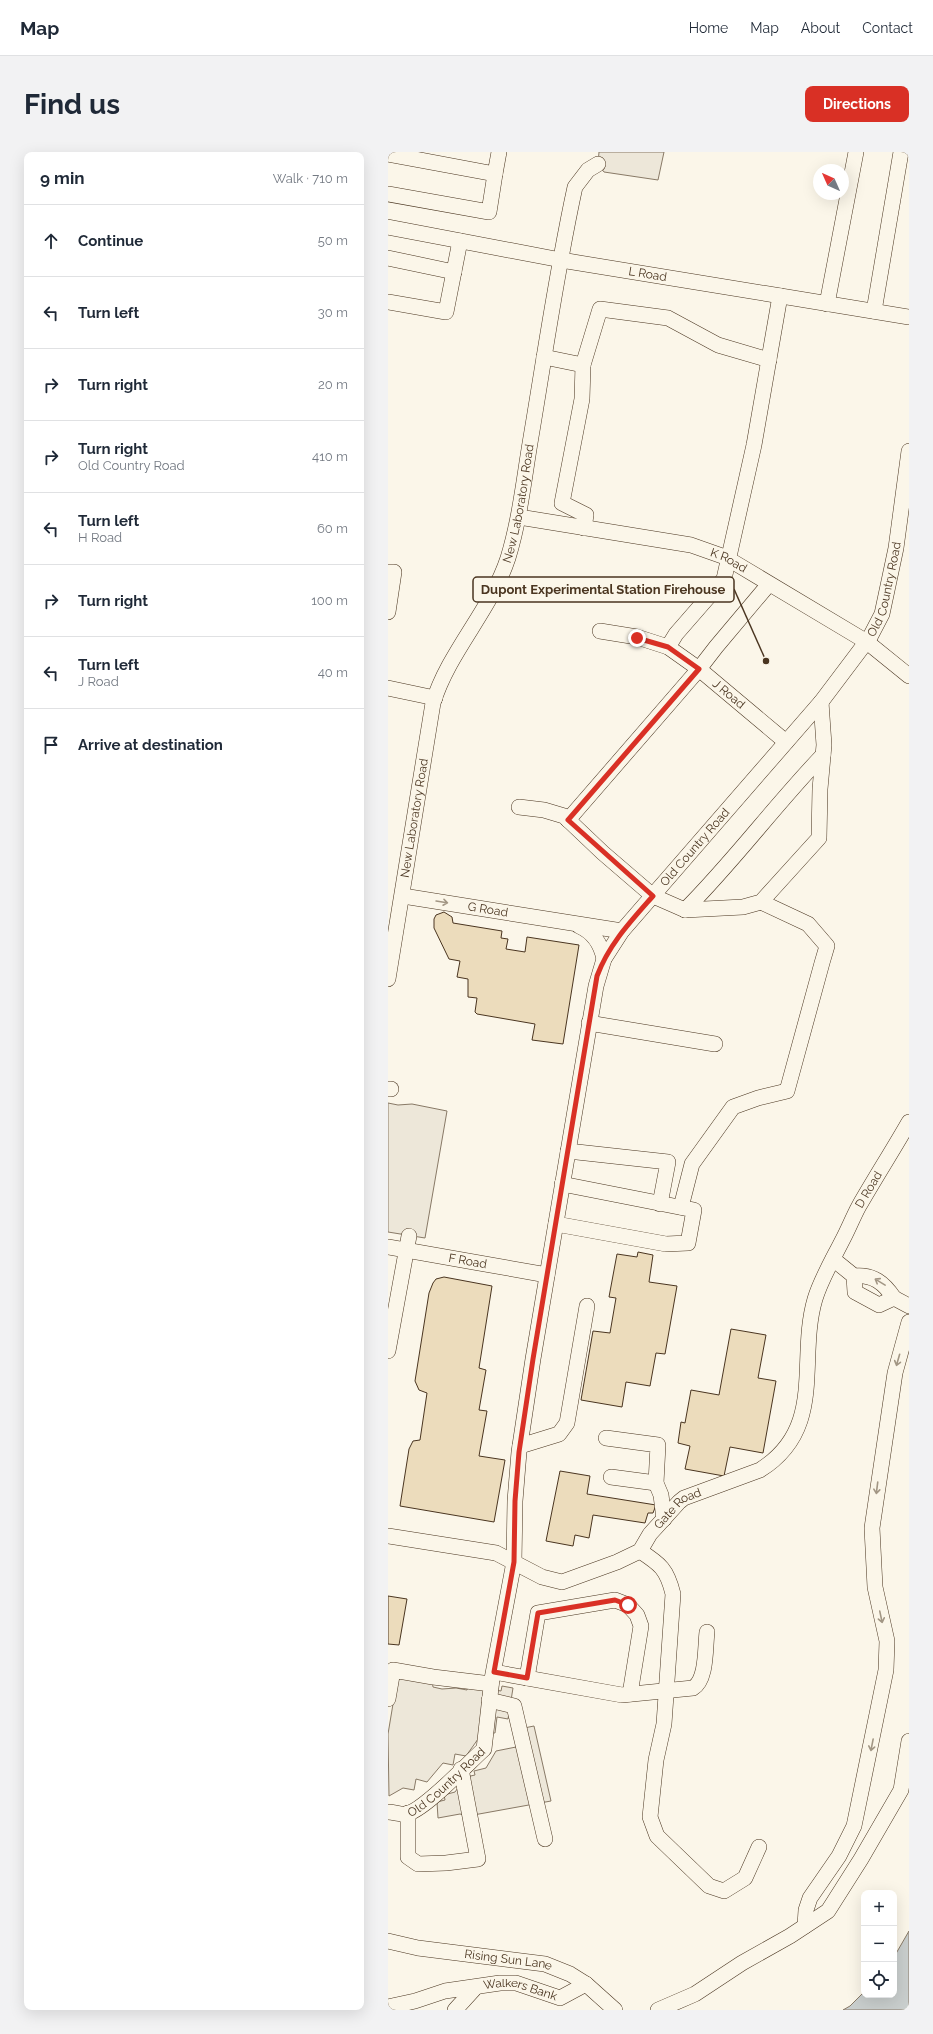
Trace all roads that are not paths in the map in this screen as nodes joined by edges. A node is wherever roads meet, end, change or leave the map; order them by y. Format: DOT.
graph roads {
  1 [pos="499,152"];
  2 [pos="856,152"];
  3 [pos="901,152"];
  4 [pos="388,154"];
  5 [pos="598,164"];
  6 [pos="495,174"];
  7 [pos="388,194"];
  8 [pos="388,227"];
  9 [pos="460,241"];
  10 [pos="388,258"];
  11 [pos="561,260"];
  12 [pos="454,272"];
  13 [pos="780,296"];
  14 [pos="388,302"];
  15 [pos="827,304"];
  16 [pos="874,311"];
  17 [pos="909,317"];
  18 [pos="544,357"];
  19 [pos="769,360"];
  20 [pos="583,365"];
  21 [pos="909,450"];
  22 [pos="906,499"];
  23 [pos="519,517"];
  24 [pos="584,528"];
  25 [pos="730,560"];
  26 [pos="388,572"];
  27 [pos="769,584"];
  28 [pos="388,612"];
  29 [pos="600,631"];
  30 [pos="867,642"];
  31 [pos="668,647"];
  32 [pos="699,669"];
  33 [pos="909,676"];
  34 [pos="388,688"];
  35 [pos="435,698"];
  36 [pos="821,702"];
  37 [pos="786,742"];
  38 [pos="823,756"];
  39 [pos="519,807"];
  40 [pos="568,820"];
  41 [pos="403,896"];
  42 [pos="653,896"];
  43 [pos="761,902"];
  44 [pos="685,910"];
  45 [pos="573,923"];
  46 [pos="622,931"];
  47 [pos="604,959"];
  48 [pos="388,979"];
  49 [pos="589,1023"];
  50 [pos="715,1044"];
  51 [pos="909,1122"];
  52 [pos="568,1150"];
  53 [pos="562,1184"];
  54 [pos="660,1204"];
  55 [pos="681,1208"];
  56 [pos="556,1224"];
  57 [pos="408,1243"];
  58 [pos="388,1247"];
  59 [pos="833,1259"];
  60 [pos="547,1275"];
  61 [pos="854,1276"];
  62 [pos="894,1298"];
  63 [pos="588,1306"];
  64 [pos="909,1306"];
  65 [pos="909,1322"];
  66 [pos="388,1351"];
  67 [pos="606,1438"];
  68 [pos="520,1446"];
  69 [pos="611,1477"];
  70 [pos="656,1483"];
  71 [pos="664,1519"];
  72 [pos="388,1536"];
  73 [pos="640,1551"];
  74 [pos="514,1562"];
  75 [pos="707,1632"];
  76 [pos="493,1678"];
  77 [pos="527,1678"];
  78 [pos="666,1689"];
  79 [pos="630,1694"];
  80 [pos="388,1698"];
  81 [pos="489,1700"];
  82 [pos="909,1741"];
  83 [pos="461,1769"];
  84 [pos="388,1812"];
  85 [pos="408,1813"];
  86 [pos="545,1839"];
  87 [pos="759,1847"];
  88 [pos="805,1926"];
  89 [pos="388,1941"];
  90 [pos="586,1984"];
  91 [pos="475,1988"];
  92 [pos="388,2006"];
  93 [pos="455,2010"];
  94 [pos="615,2010"];
  95 [pos="658,2010"];
  1 -- 6 [label="street"];
  2 -- 15 [label="street"];
  3 -- 16 [label="street"];
  4 -- 6 [label="street"];
  5 -- 11 [label="street, New Laboratory Road"];
  6 -- 7 [label="street"];
  8 -- 9 [label="street, L Road"];
  9 -- 11 [label="street, L Road"];
  9 -- 12 [label="street"];
  10 -- 12 [label="street"];
  11 -- 13 [label="street, L Road"];
  11 -- 18 [label="street, New Laboratory Road"];
  12 -- 14 [label="street"];
  13 -- 15 [label="street, L Road"];
  13 -- 19 [label="street"];
  15 -- 16 [label="street, L Road"];
  16 -- 17 [label="street, L Road"];
  18 -- 20 [label="street"];
  18 -- 23 [label="street, New Laboratory Road"];
  19 -- 20 [label="street"];
  19 -- 25 [label="street"];
  20 -- 24 [label="street"];
  21 -- 22 [label="street, Old Country Road"];
  22 -- 30 [label="street, Old Country Road"];
  23 -- 24 [label="street, K Road"];
  23 -- 35 [label="street, New Laboratory Road"];
  24 -- 25 [label="street, K Road"];
  25 -- 27 [label="street, K Road"];
  25 -- 31 [label="street"];
  26 -- 28 [label="street"];
  27 -- 30 [label="street, K Road"];
  27 -- 32 [label="street"];
  29 -- 31 [label="street, J Road"];
  30 -- 33 [label="street, K Road"];
  30 -- 36 [label="street, Old Country Road"];
  31 -- 32 [label="street, J Road"];
  32 -- 37 [label="street, J Road"];
  32 -- 40 [label="street"];
  34 -- 35 [label="street"];
  35 -- 41 [label="street, New Laboratory Road"];
  36 -- 37 [label="street, Old Country Road"];
  36 -- 38 [label="street"];
  37 -- 42 [label="street, Old Country Road"];
  38 -- 43 [label="street"];
  38 -- 44 [label="street"];
  39 -- 40 [label="street"];
  40 -- 42 [label="street"];
  41 -- 45 [label="street, G Road, one-way"];
  41 -- 48 [label="street, New Laboratory Road"];
  42 -- 44 [label="street"];
  42 -- 46 [label="street, Old Country Road"];
  43 -- 44 [label="street"];
  43 -- 55 [label="street"];
  45 -- 46 [label="street, G Road"];
  45 -- 47 [label="street"];
  46 -- 47 [label="street, Old Country Road"];
  47 -- 49 [label="street, Old Country Road"];
  49 -- 50 [label="street"];
  49 -- 52 [label="street, Old Country Road"];
  51 -- 59 [label="street, D Road"];
  52 -- 53 [label="street, Old Country Road"];
  52 -- 54 [label="street"];
  53 -- 54 [label="street"];
  53 -- 56 [label="street, Old Country Road"];
  54 -- 55 [label="street"];
  55 -- 56 [label="street"];
  56 -- 60 [label="street, Old Country Road"];
  57 -- 58 [label="street, F Road"];
  57 -- 60 [label="street, F Road"];
  57 -- 66 [label="street"];
  59 -- 61 [label="street"];
  59 -- 71 [label="street, Gate Road"];
  60 -- 68 [label="street, Old Country Road"];
  62 -- 61 [label="street, one-way"];
  61 -- 62 [label="street"];
  62 -- 64 [label="street"];
  63 -- 68 [label="street"];
  65 -- 88 [label="street, one-way"];
  67 -- 70 [label="street"];
  68 -- 74 [label="street, Old Country Road"];
  69 -- 70 [label="street"];
  70 -- 71 [label="street"];
  71 -- 73 [label="street, Gate Road"];
  72 -- 74 [label="street"];
  73 -- 74 [label="street"];
  73 -- 78 [label="street"];
  74 -- 76 [label="street, Old Country Road"];
  75 -- 78 [label="street"];
  76 -- 77 [label="street"];
  76 -- 80 [label="street"];
  76 -- 81 [label="street, Old Country Road"];
  77 -- 79 [label="street"];
  77 -- 79 [label="street"];
  78 -- 79 [label="street"];
  78 -- 87 [label="street"];
  81 -- 83 [label="street, Old Country Road"];
  81 -- 86 [label="street"];
  82 -- 88 [label="street"];
  83 -- 85 [label="street, Old Country Road"];
  83 -- 85 [label="street"];
  84 -- 85 [label="street, Old Country Road"];
  88 -- 95 [label="street"];
  89 -- 90 [label="street, Rising Sun Lane"];
  90 -- 91 [label="street, Walkers Bank"];
  90 -- 94 [label="street, Rising Sun Lane"];
  91 -- 92 [label="street, Walkers Bank"];
  91 -- 93 [label="street"];
}
